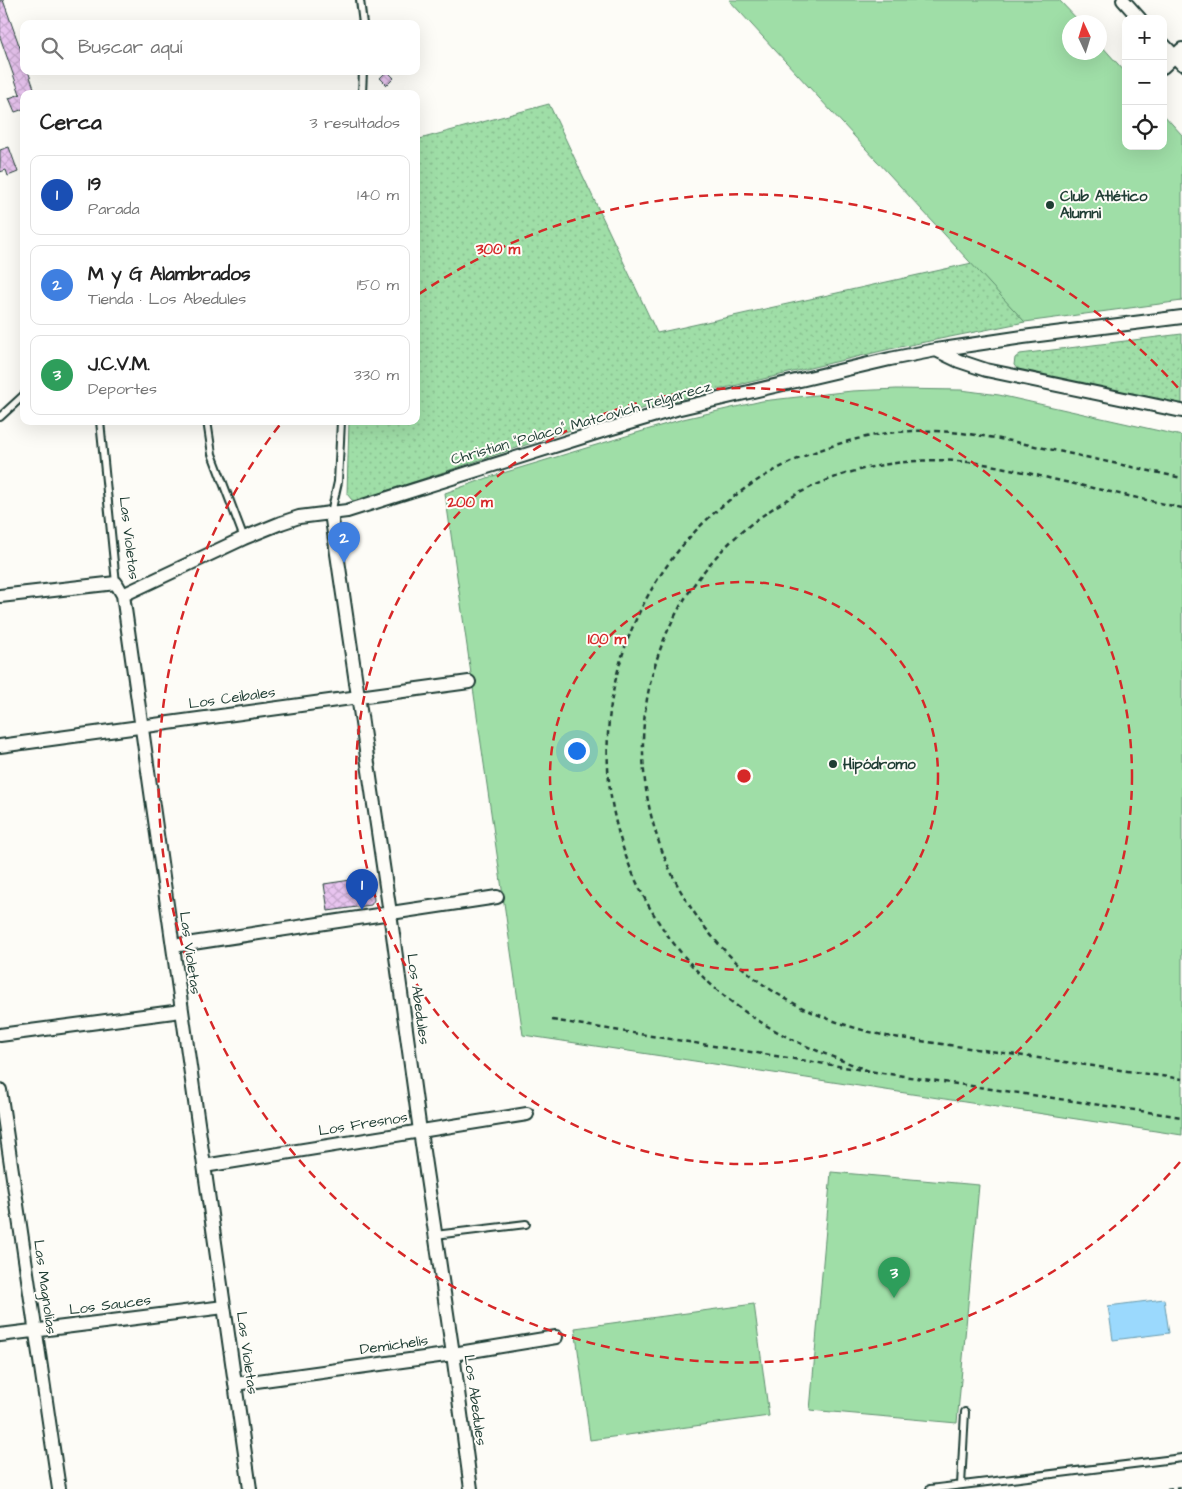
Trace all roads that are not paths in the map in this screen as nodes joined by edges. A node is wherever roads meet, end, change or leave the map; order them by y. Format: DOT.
graph roads {
  1 [pos="360,0"];
  2 [pos="1123,0"];
  3 [pos="1136,15"];
  4 [pos="362,20"];
  5 [pos="1167,47"];
  6 [pos="1180,57"];
  7 [pos="1167,65"];
  8 [pos="363,75"];
  9 [pos="362,90"];
  10 [pos="1182,317"];
  11 [pos="936,350"];
  12 [pos="20,399"];
  13 [pos="1182,411"];
  14 [pos="0,417"];
  15 [pos="100,425"];
  16 [pos="208,425"];
  17 [pos="341,425"];
  18 [pos="331,513"];
  19 [pos="244,538"];
  20 [pos="116,583"];
  21 [pos="123,595"];
  22 [pos="0,596"];
  23 [pos="469,682"];
  24 [pos="359,696"];
  25 [pos="142,727"];
  26 [pos="0,746"];
  27 [pos="497,897"];
  28 [pos="390,913"];
  29 [pos="172,946"];
  30 [pos="182,1011"];
  31 [pos="0,1035"];
  32 [pos="0,1090"];
  33 [pos="526,1114"];
  34 [pos="420,1131"];
  35 [pos="204,1166"];
  36 [pos="526,1224"];
  37 [pos="435,1235"];
  38 [pos="224,1307"];
  39 [pos="35,1331"];
  40 [pos="0,1335"];
  41 [pos="556,1337"];
  42 [pos="453,1354"];
  43 [pos="235,1384"];
  44 [pos="965,1412"];
  45 [pos="1182,1458"];
  46 [pos="956,1487"];
  47 [pos="59,1489"];
  48 [pos="250,1489"];
  49 [pos="471,1489"];
  50 [pos="934,1489"];
  1 -- 4 [label="lane"];
  2 -- 3 [label="street"];
  5 -- 6 [label="street"];
  6 -- 7 [label="street"];
  8 -- 9 [label="lane"];
  10 -- 11 [label="street, Christian \"Polaco\" Matcovich Telgarecz"];
  11 -- 13 [label="street"];
  11 -- 18 [label="street, Christian \"Polaco\" Matcovich Telgarecz"];
  12 -- 14 [label="lane"];
  15 -- 20 [label="lane, Las Violetas"];
  16 -- 19 [label="lane"];
  17 -- 18 [label="lane"];
  18 -- 19 [label="street, Christian \"Polaco\" Matcovich Telgarecz"];
  18 -- 24 [label="street, Los Abedules"];
  19 -- 21 [label="street, Christian \"Polaco\" Matcovich Telgarecz"];
  20 -- 21 [label="street, Las Violetas"];
  20 -- 22 [label="street"];
  21 -- 25 [label="street, Las Violetas"];
  23 -- 24 [label="street, Los Ceibales"];
  24 -- 25 [label="street, Los Ceibales"];
  24 -- 28 [label="street, Los Abedules"];
  25 -- 26 [label="street, Los Ceibales"];
  25 -- 29 [label="street, Las Violetas"];
  27 -- 28 [label="street"];
  28 -- 29 [label="street"];
  28 -- 34 [label="street, Los Abedules"];
  29 -- 30 [label="street, Las Violetas"];
  30 -- 31 [label="street"];
  30 -- 35 [label="street, Las Violetas"];
  32 -- 39 [label="street, Las Magnolias"];
  33 -- 34 [label="street, Los Fresnos"];
  34 -- 35 [label="street, Los Fresnos"];
  34 -- 37 [label="street, Los Abedules"];
  35 -- 38 [label="street, Las Violetas"];
  36 -- 37 [label="lane"];
  37 -- 42 [label="street, Los Abedules"];
  38 -- 39 [label="street, Los Sauces"];
  38 -- 43 [label="street, Las Violetas"];
  39 -- 40 [label="street, Los Sauces"];
  39 -- 47 [label="street, Las Magnolias"];
  41 -- 42 [label="street, Demichelis"];
  42 -- 43 [label="street, Demichelis"];
  42 -- 49 [label="street, Los Abedules"];
  43 -- 48 [label="street, Las Violetas"];
  44 -- 46 [label="lane"];
  45 -- 46 [label="lane"];
  46 -- 50 [label="lane"];
}
